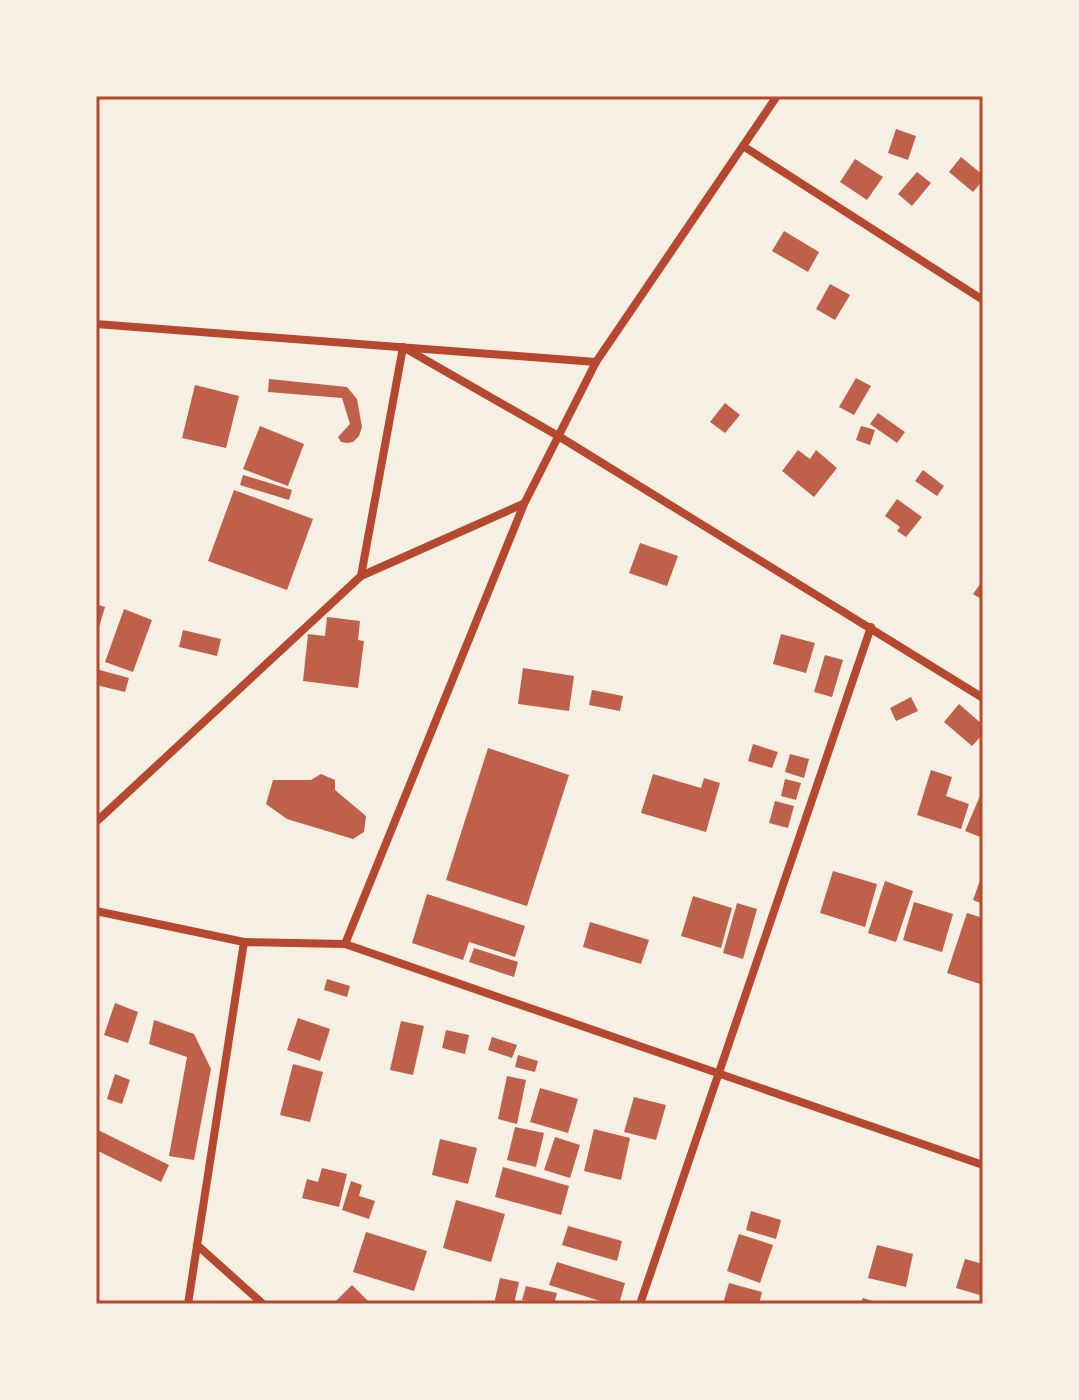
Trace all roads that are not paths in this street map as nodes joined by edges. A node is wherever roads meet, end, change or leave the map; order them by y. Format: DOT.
graph roads {
  1 [pos="777,96"];
  2 [pos="743,146"];
  3 [pos="983,300"];
  4 [pos="96,324"];
  5 [pos="403,347"];
  6 [pos="596,362"];
  7 [pos="560,437"];
  8 [pos="524,504"];
  9 [pos="361,576"];
  10 [pos="871,627"];
  11 [pos="983,698"];
  12 [pos="96,822"];
  13 [pos="96,911"];
  14 [pos="244,942"];
  15 [pos="345,944"];
  16 [pos="719,1073"];
  17 [pos="983,1165"];
  18 [pos="197,1245"];
  19 [pos="188,1304"];
  20 [pos="263,1304"];
  21 [pos="640,1304"];
  1 -- 2 [label="street"];
  2 -- 3 [label="street"];
  2 -- 6 [label="street"];
  4 -- 5 [label="street"];
  5 -- 6 [label="street"];
  5 -- 7 [label="street"];
  5 -- 9 [label="street"];
  6 -- 7 [label="street"];
  7 -- 8 [label="street"];
  7 -- 10 [label="street"];
  8 -- 9 [label="street"];
  8 -- 15 [label="street"];
  9 -- 12 [label="street"];
  10 -- 11 [label="street"];
  10 -- 16 [label="street"];
  13 -- 14 [label="street"];
  14 -- 15 [label="street"];
  14 -- 18 [label="street"];
  15 -- 16 [label="street"];
  16 -- 17 [label="street"];
  16 -- 21 [label="street"];
  18 -- 19 [label="street"];
  18 -- 20 [label="street"];
}
